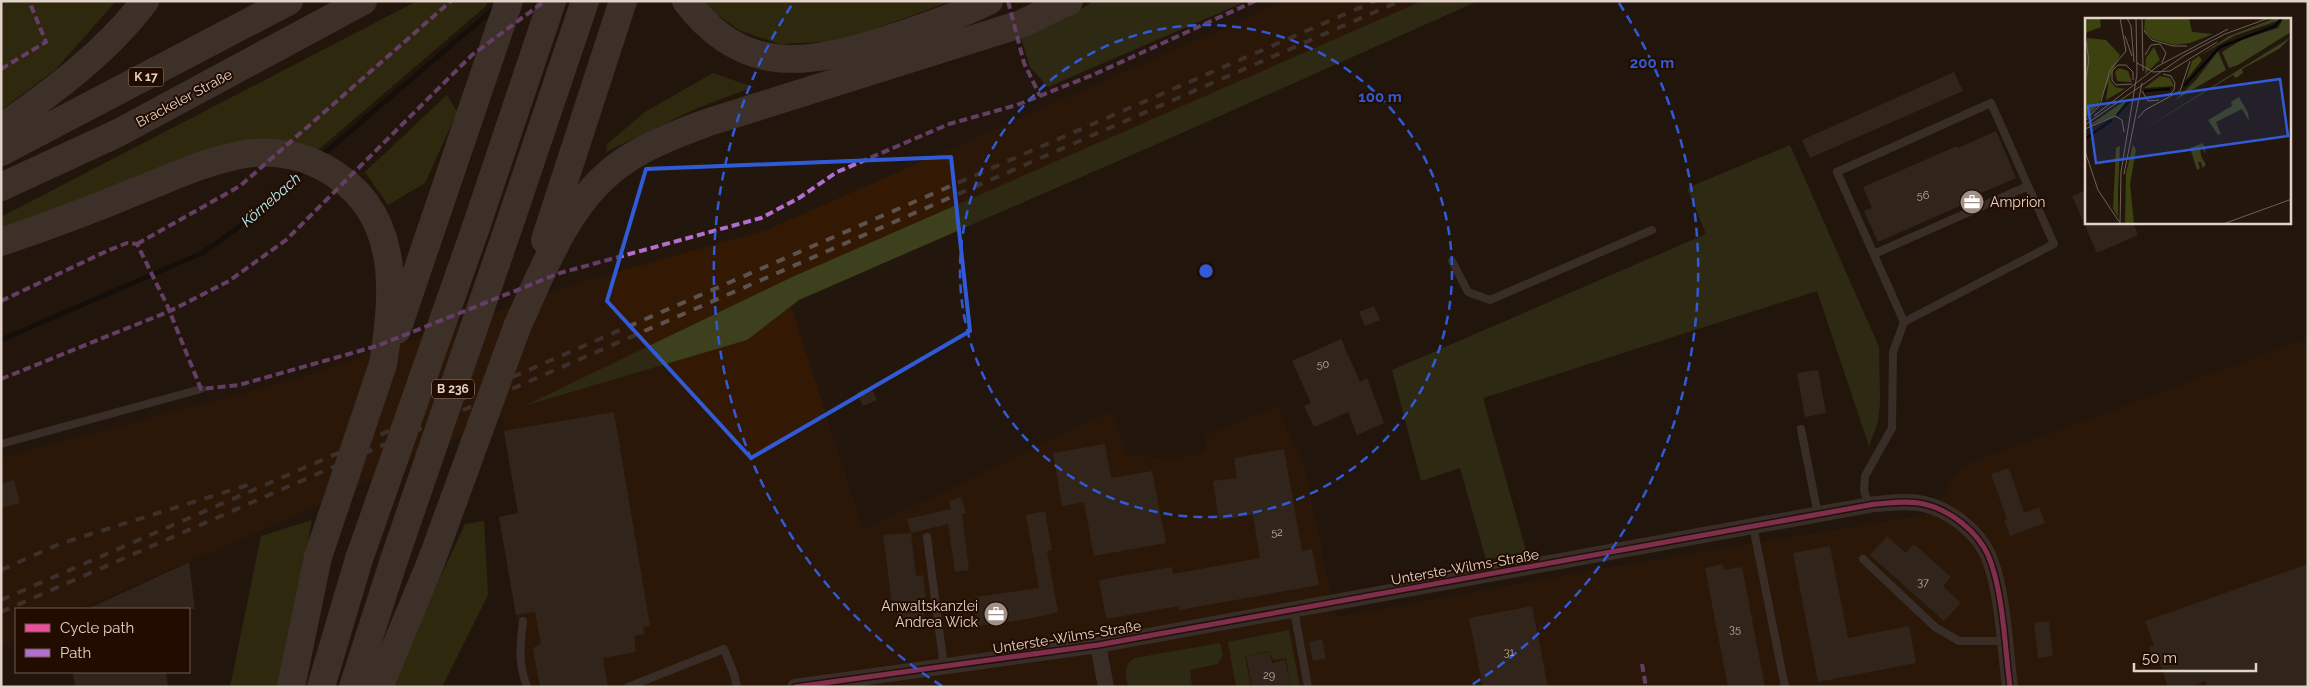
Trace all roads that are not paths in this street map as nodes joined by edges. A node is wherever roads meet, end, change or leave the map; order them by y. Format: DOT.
graph roads {
  1 [pos="145,1"];
  2 [pos="259,1"];
  3 [pos="289,1"];
  4 [pos="362,1"];
  5 [pos="509,1"];
  6 [pos="584,1"];
  7 [pos="623,1"];
  8 [pos="686,1"];
  9 [pos="1070,1"];
  10 [pos="978,7"];
  11 [pos="549,10"];
  12 [pos="55,125"];
  13 [pos="1,128"];
  14 [pos="1,152"];
  15 [pos="2028,186"];
  16 [pos="1,187"];
  17 [pos="1652,230"];
  18 [pos="1,242"];
  19 [pos="1874,254"];
  20 [pos="1452,261"];
  21 [pos="1904,322"];
  22 [pos="518,327"];
  23 [pos="384,364"];
  24 [pos="202,389"];
  25 [pos="1801,429"];
  26 [pos="1,444"];
  27 [pos="1868,506"];
  28 [pos="1818,515"];
  29 [pos="1753,526"];
  30 [pos="927,537"];
  31 [pos="1863,560"];
  32 [pos="1294,610"];
  33 [pos="523,621"];
  34 [pos="2004,641"];
  35 [pos="1098,645"];
  36 [pos="944,667"];
  37 [pos="864,682"];
  38 [pos="291,687"];
  39 [pos="321,687"];
  40 [pos="353,687"];
  41 [pos="379,687"];
  42 [pos="527,687"];
  43 [pos="628,687"];
  44 [pos="736,687"];
  45 [pos="794,687"];
  46 [pos="1106,687"];
  47 [pos="1308,687"];
  48 [pos="1785,687"];
  49 [pos="2010,687"];
  1 -- 13 [label="highway"];
  2 -- 12 [label="highway"];
  3 -- 12 [label="highway, K 17"];
  4 -- 16 [label="highway, Brackeler Straße / K 17"];
  5 -- 23 [label="highway"];
  6 -- 40 [label="highway, B 236, bridge"];
  7 -- 22 [label="highway"];
  8 -- 10 [label="highway"];
  9 -- 22 [label="highway"];
  11 -- 39 [label="highway, B 236, bridge"];
  12 -- 14 [label="highway, K 17"];
  15 -- 19 [label="lane"];
  15 -- 19 [label="lane"];
  15 -- 21 [label="lane"];
  17 -- 20 [label="lane"];
  18 -- 23 [label="highway"];
  19 -- 21 [label="lane"];
  21 -- 27 [label="lane"];
  22 -- 41 [label="highway, bridge"];
  23 -- 38 [label="highway, bridge"];
  24 -- 26 [label="lane"];
  25 -- 28 [label="lane"];
  27 -- 28 [label="street, Unterste-Wilms-Straße"];
  27 -- 34 [label="street, Unterste-Wilms-Straße"];
  28 -- 29 [label="street, Unterste-Wilms-Straße"];
  29 -- 32 [label="street, Unterste-Wilms-Straße"];
  29 -- 48 [label="lane"];
  30 -- 36 [label="lane"];
  31 -- 34 [label="lane"];
  32 -- 35 [label="street, Unterste-Wilms-Straße"];
  32 -- 47 [label="lane"];
  33 -- 42 [label="lane"];
  34 -- 49 [label="street, Unterste-Wilms-Straße"];
  35 -- 36 [label="street, Unterste-Wilms-Straße"];
  35 -- 46 [label="street"];
  36 -- 37 [label="street, Unterste-Wilms-Straße"];
  37 -- 45 [label="street, Unterste-Wilms-Straße"];
  43 -- 44 [label="lane"];
}
